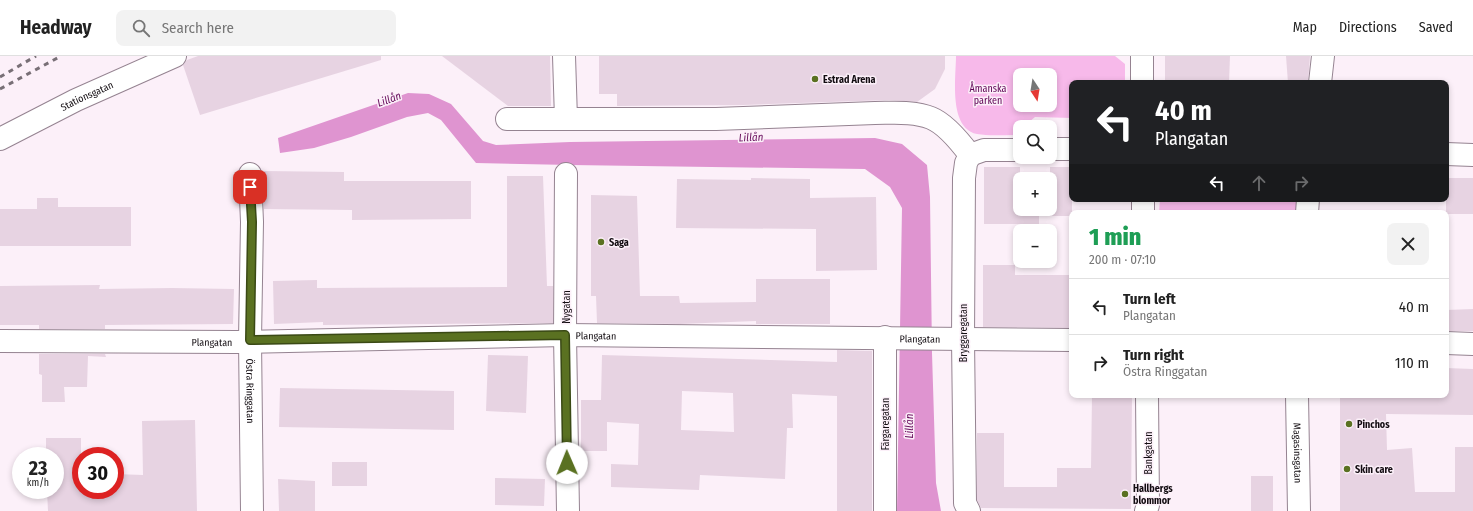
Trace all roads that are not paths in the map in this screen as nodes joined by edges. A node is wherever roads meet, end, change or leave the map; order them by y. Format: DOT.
graph roads {
  1 [pos="175,56"];
  2 [pos="564,56"];
  3 [pos="1142,56"];
  4 [pos="1323,56"];
  5 [pos="1142,80"];
  6 [pos="1320,80"];
  7 [pos="507,119"];
  8 [pos="566,119"];
  9 [pos="0,139"];
  10 [pos="1057,149"];
  11 [pos="1069,149"];
  12 [pos="1013,150"];
  13 [pos="1449,154"];
  14 [pos="1473,154"];
  15 [pos="970,155"];
  16 [pos="250,174"];
  17 [pos="566,174"];
  18 [pos="565,335"];
  19 [pos="891,338"];
  20 [pos="962,339"];
  21 [pos="250,340"];
  22 [pos="1069,340"];
  23 [pos="0,341"];
  24 [pos="1449,343"];
  25 [pos="1473,344"];
  26 [pos="1147,398"];
  27 [pos="1297,398"];
  28 [pos="252,511"];
  29 [pos="568,511"];
  30 [pos="885,511"];
  31 [pos="969,511"];
  32 [pos="1146,511"];
  33 [pos="1299,511"];
  1 -- 9 [label="street, Stationsgatan"];
  2 -- 8 [label="street"];
  3 -- 5 [label="street"];
  4 -- 6 [label="street"];
  7 -- 8 [label="street"];
  8 -- 15 [label="street"];
  10 -- 11 [label="street"];
  12 -- 15 [label="street"];
  13 -- 14 [label="street"];
  15 -- 20 [label="street, Bryggaregatan"];
  16 -- 21 [label="street, Östra Ringgatan"];
  17 -- 18 [label="street, Nygatan"];
  18 -- 19 [label="street, Plangatan"];
  18 -- 21 [label="street, Plangatan"];
  18 -- 29 [label="street, Nygatan"];
  19 -- 20 [label="street, Plangatan"];
  19 -- 30 [label="street, Färgaregatan"];
  20 -- 22 [label="street, Plangatan"];
  20 -- 31 [label="street, Bryggaregatan"];
  21 -- 23 [label="street, Plangatan"];
  21 -- 28 [label="street, Östra Ringgatan"];
  24 -- 25 [label="street"];
  26 -- 32 [label="street, Bankgatan"];
  27 -- 33 [label="street, Magasinsgatan"];
}
